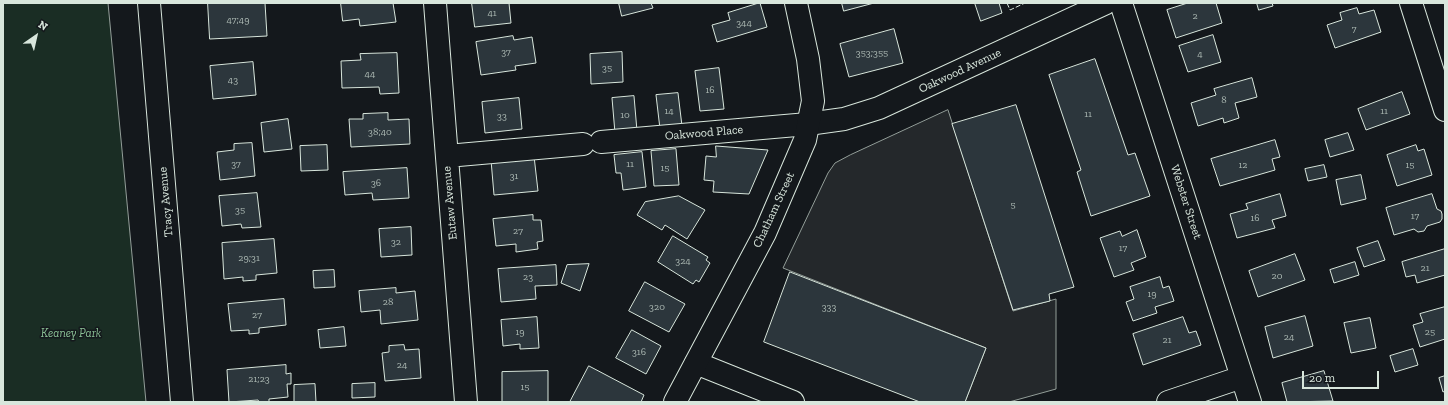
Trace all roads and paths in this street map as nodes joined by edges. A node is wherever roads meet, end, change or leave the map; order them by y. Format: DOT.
graph roads {
  1 [pos="149,3"];
  2 [pos="434,3"];
  3 [pos="796,3"];
  4 [pos="1106,3"];
  5 [pos="1121,3"];
  6 [pos="1411,3"];
  7 [pos="1445,110"];
  8 [pos="808,124"];
  9 [pos="447,156"];
  10 [pos="696,363"];
  11 [pos="1242,377"];
  12 [pos="182,402"];
  13 [pos="466,402"];
  14 [pos="675,402"];
  15 [pos="793,402"];
  16 [pos="1168,402"];
  17 [pos="1250,402"];
  1 -- 12 [label="street, Tracy Avenue"];
  2 -- 9 [label="street, Eutaw Avenue"];
  3 -- 8 [label="street, Chatham Street"];
  4 -- 8 [label="street, Oakwood Avenue"];
  5 -- 11 [label="street, Webster Street"];
  6 -- 7 [label="street"];
  8 -- 9 [label="street, Oakwood Place"];
  8 -- 10 [label="street, Chatham Street"];
  9 -- 13 [label="street, Eutaw Avenue"];
  10 -- 14 [label="street, Chatham Street"];
  10 -- 15 [label="street"];
  11 -- 16 [label="street"];
  11 -- 17 [label="street, Webster Street"];
}
